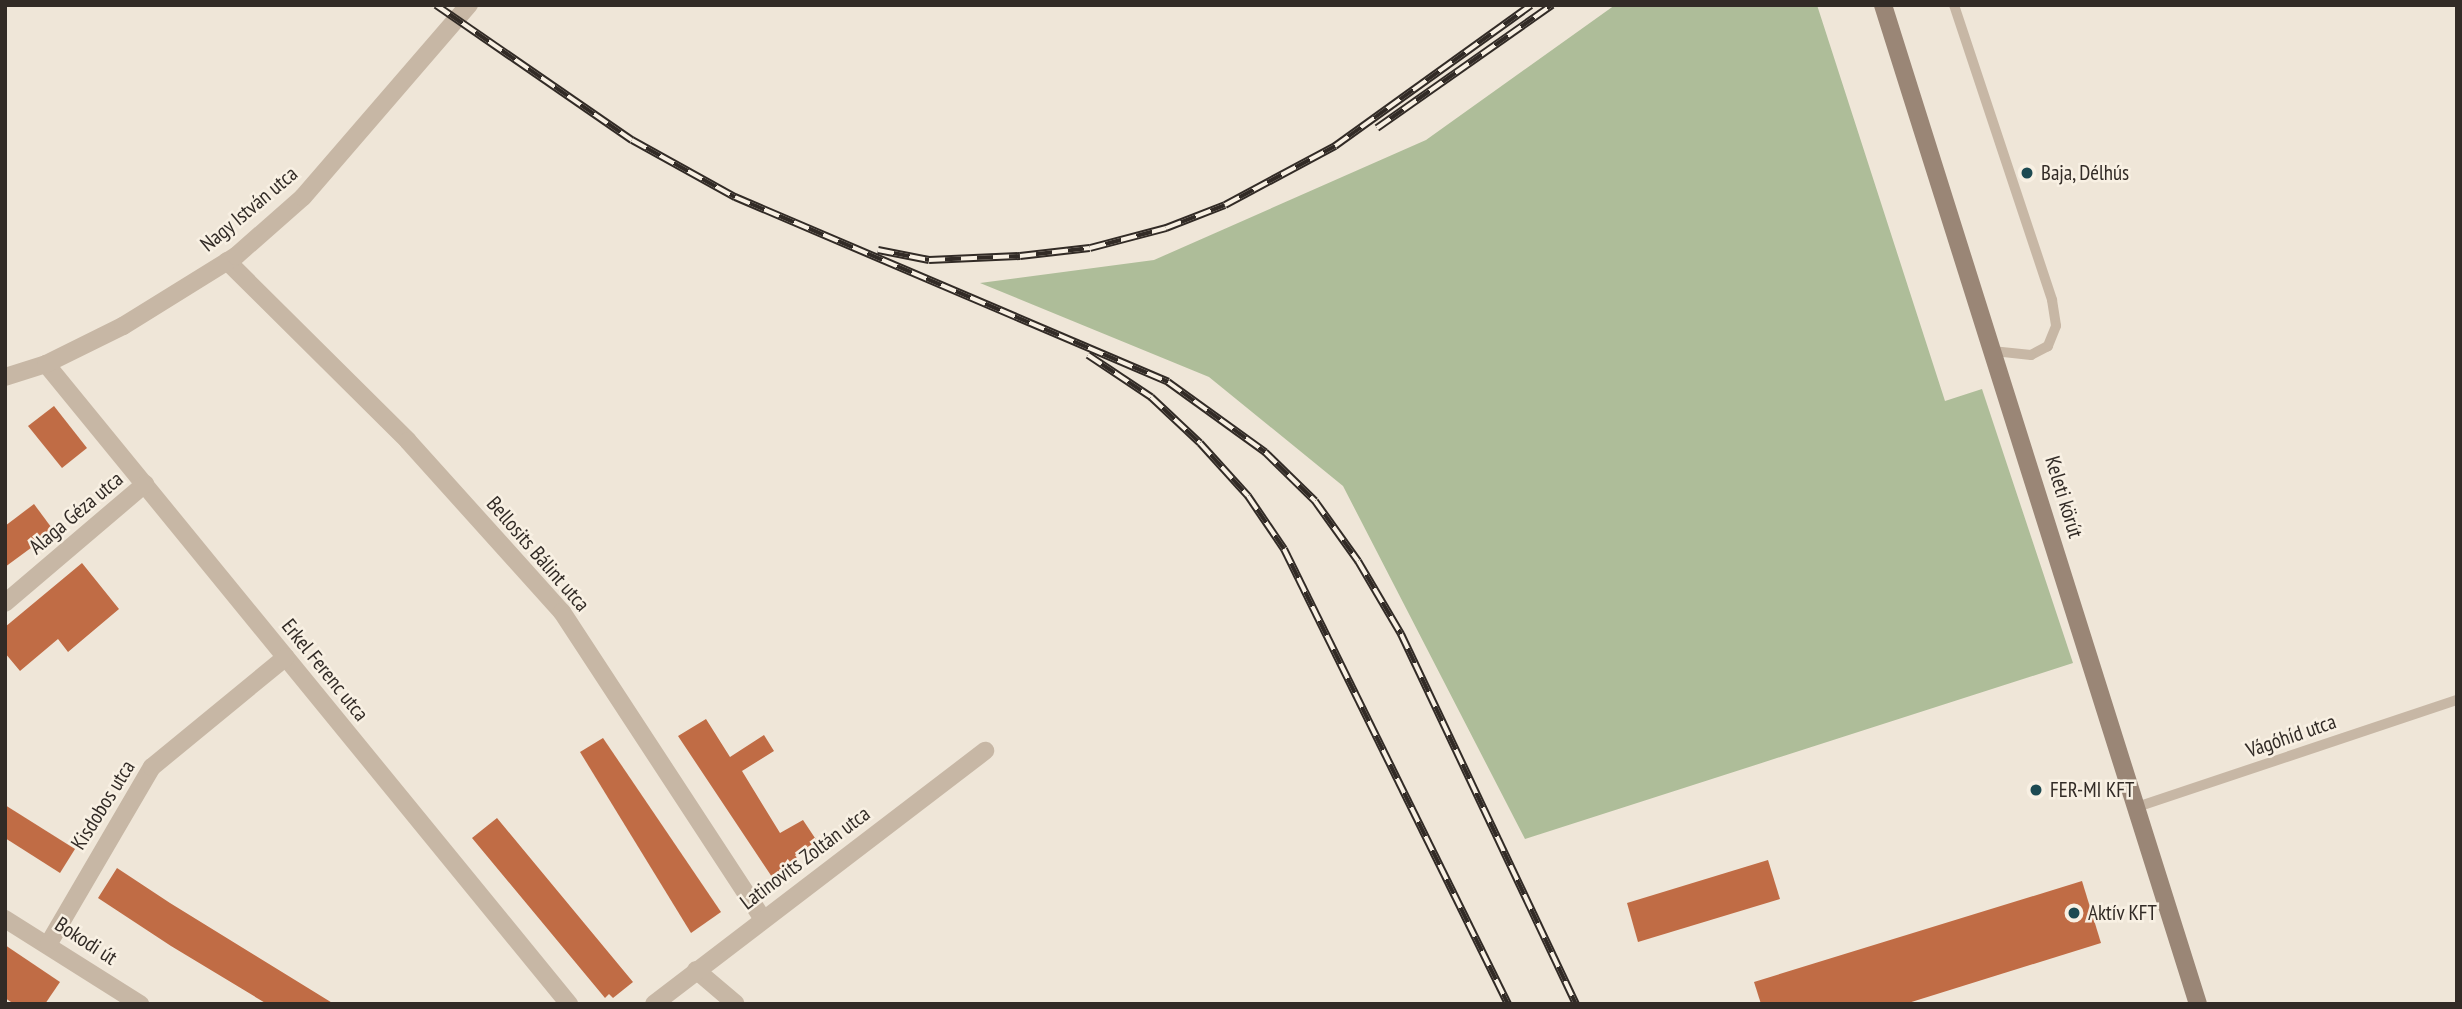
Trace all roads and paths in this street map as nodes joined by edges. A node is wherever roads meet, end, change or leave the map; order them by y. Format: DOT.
graph roads {
  1 [pos="469,5"];
  2 [pos="1883,5"];
  3 [pos="1954,5"];
  4 [pos="227,261"];
  5 [pos="1994,351"];
  6 [pos="46,364"];
  7 [pos="5,377"];
  8 [pos="145,484"];
  9 [pos="5,603"];
  10 [pos="286,657"];
  11 [pos="2457,700"];
  12 [pos="985,751"];
  13 [pos="2137,807"];
  14 [pos="5,919"];
  15 [pos="763,919"];
  16 [pos="49,943"];
  17 [pos="696,970"];
  18 [pos="140,1004"];
  19 [pos="569,1004"];
  20 [pos="654,1004"];
  21 [pos="736,1004"];
  22 [pos="2198,1004"];
  1 -- 4 [label="street, Nagy István utca"];
  2 -- 5 [label="main road, Keleti körút"];
  3 -- 5 [label="lane"];
  4 -- 6 [label="street, Nagy István utca"];
  4 -- 15 [label="street, Bellosits Bálint utca"];
  5 -- 13 [label="main road, Keleti körút"];
  6 -- 7 [label="street, Nagy István utca"];
  6 -- 8 [label="street, Erkel Ferenc utca"];
  8 -- 9 [label="street, Alaga Géza utca"];
  8 -- 10 [label="street, Erkel Ferenc utca"];
  10 -- 16 [label="street, Kisdobos utca"];
  10 -- 19 [label="street, Erkel Ferenc utca"];
  11 -- 13 [label="lane, Vágóhíd utca"];
  12 -- 15 [label="street, Latinovits Zoltán utca"];
  13 -- 22 [label="main road, Keleti körút"];
  14 -- 16 [label="street, Bokodi út"];
  15 -- 17 [label="street, Latinovits Zoltán utca"];
  16 -- 18 [label="street, Bokodi út"];
  17 -- 20 [label="street, Latinovits Zoltán utca"];
  17 -- 21 [label="street"];
}
